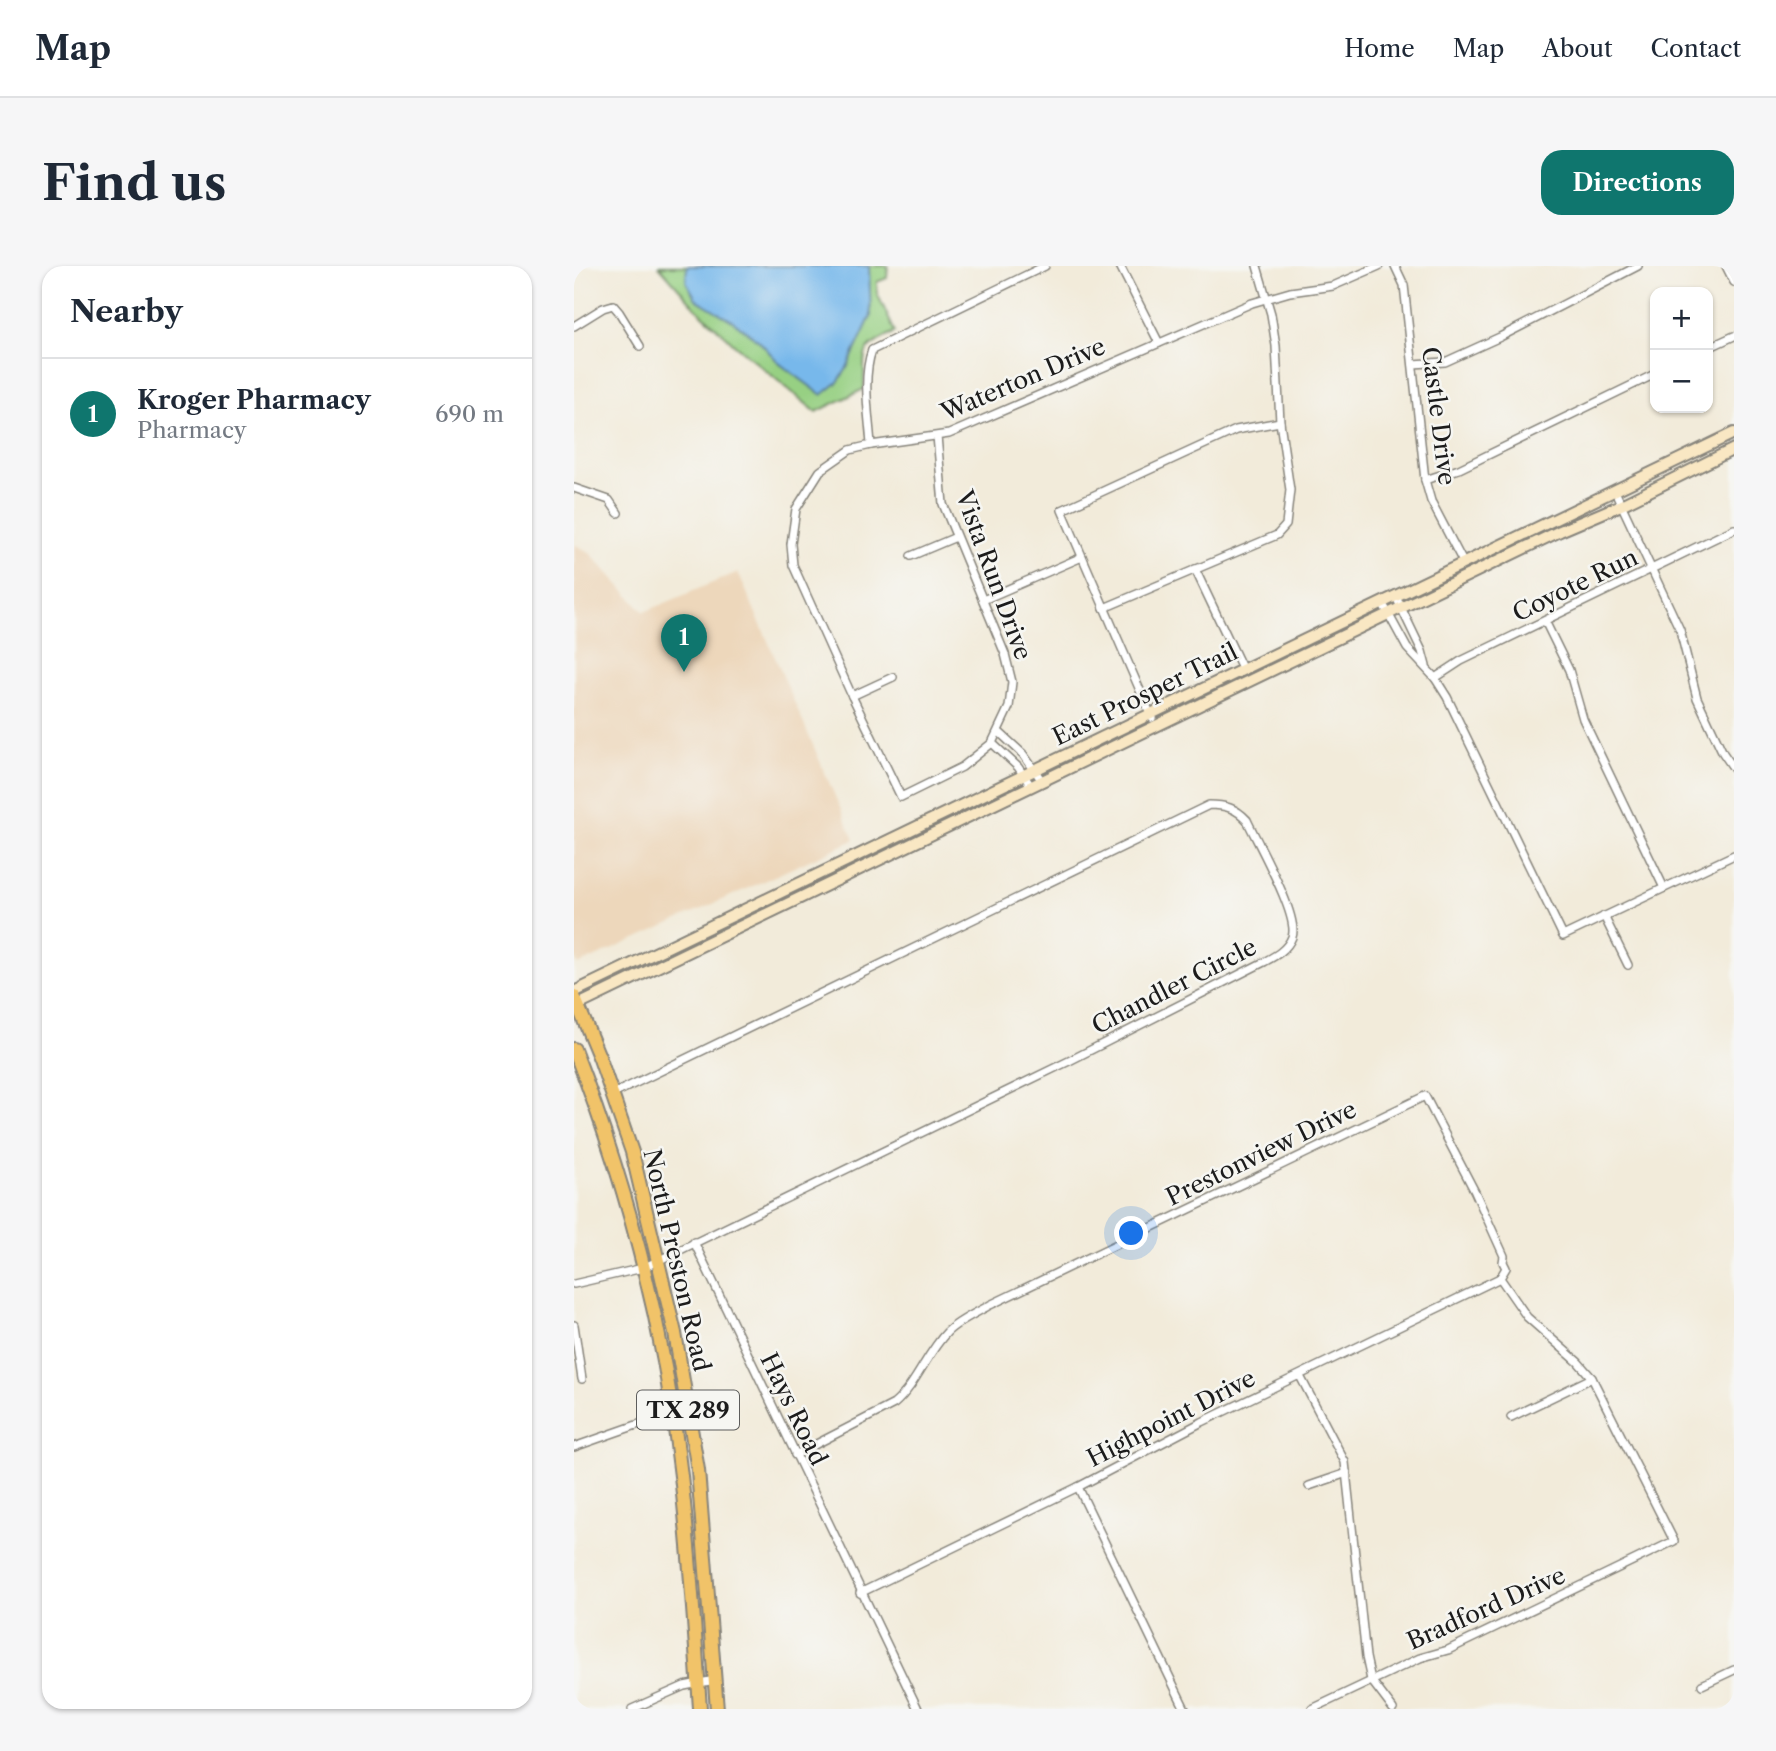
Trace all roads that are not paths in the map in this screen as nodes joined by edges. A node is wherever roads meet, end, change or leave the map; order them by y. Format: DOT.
graph roads {
  1 [pos="1045,266"];
  2 [pos="1121,266"];
  3 [pos="1257,266"];
  4 [pos="1379,266"];
  5 [pos="1395,266"];
  6 [pos="1616,266"];
  7 [pos="1638,266"];
  8 [pos="1726,266"];
  9 [pos="1620,275"];
  10 [pos="1734,282"];
  11 [pos="1266,299"];
  12 [pos="574,326"];
  13 [pos="1734,335"];
  14 [pos="1159,342"];
  15 [pos="640,346"];
  16 [pos="1713,346"];
  17 [pos="1413,365"];
  18 [pos="1650,376"];
  19 [pos="1280,422"];
  20 [pos="1734,433"];
  21 [pos="937,436"];
  22 [pos="871,445"];
  23 [pos="1734,449"];
  24 [pos="1425,480"];
  25 [pos="574,488"];
  26 [pos="1615,491"];
  27 [pos="1621,505"];
  28 [pos="618,513"];
  29 [pos="1734,529"];
  30 [pos="956,537"];
  31 [pos="911,556"];
  32 [pos="1082,557"];
  33 [pos="1464,565"];
  34 [pos="1195,569"];
  35 [pos="1652,569"];
  36 [pos="1396,597"];
  37 [pos="983,600"];
  38 [pos="1104,608"];
  39 [pos="1386,609"];
  40 [pos="1402,609"];
  41 [pos="1545,621"];
  42 [pos="1426,667"];
  43 [pos="1243,670"];
  44 [pos="893,677"];
  45 [pos="1435,677"];
  46 [pos="852,696"];
  47 [pos="1153,719"];
  48 [pos="999,732"];
  49 [pos="992,743"];
  50 [pos="1734,769"];
  51 [pos="1029,773"];
  52 [pos="1042,780"];
  53 [pos="1031,786"];
  54 [pos="901,797"];
  55 [pos="1734,855"];
  56 [pos="1664,888"];
  57 [pos="745,909"];
  58 [pos="1604,916"];
  59 [pos="751,922"];
  60 [pos="1628,965"];
  61 [pos="575,1000"];
  62 [pos="574,1049"];
  63 [pos="613,1094"];
  64 [pos="694,1242"];
  65 [pos="658,1259"];
  66 [pos="643,1268"];
  67 [pos="1500,1278"];
  68 [pos="574,1284"];
  69 [pos="574,1325"];
  70 [pos="1300,1376"];
  71 [pos="1591,1378"];
  72 [pos="582,1379"];
  73 [pos="672,1417"];
  74 [pos="1511,1417"];
  75 [pos="574,1447"];
  76 [pos="795,1455"];
  77 [pos="1348,1473"];
  78 [pos="1309,1486"];
  79 [pos="1077,1487"];
  80 [pos="860,1593"];
  81 [pos="1734,1670"];
  82 [pos="715,1679"];
  83 [pos="1371,1681"];
  84 [pos="698,1682"];
  85 [pos="1702,1685"];
  86 [pos="632,1709"];
  87 [pos="700,1709"];
  88 [pos="717,1709"];
  89 [pos="918,1709"];
  90 [pos="1185,1709"];
  91 [pos="1312,1709"];
  92 [pos="1393,1709"];
  1 -- 22 [label="street"];
  2 -- 14 [label="street"];
  3 -- 11 [label="street"];
  4 -- 11 [label="street, Waterton Drive"];
  5 -- 17 [label="street, Castle Drive"];
  6 -- 9 [label="street"];
  7 -- 9 [label="street"];
  8 -- 10 [label="street"];
  9 -- 17 [label="street"];
  11 -- 14 [label="street, Waterton Drive"];
  11 -- 19 [label="street"];
  12 -- 15 [label="street"];
  13 -- 16 [label="street"];
  14 -- 21 [label="street, Waterton Drive"];
  17 -- 24 [label="street, Castle Drive"];
  18 -- 24 [label="street"];
  19 -- 32 [label="street"];
  19 -- 34 [label="street"];
  20 -- 26 [label="main road, East Prosper Trail"];
  21 -- 22 [label="street, Waterton Drive"];
  21 -- 30 [label="street, Vista Run Drive"];
  22 -- 46 [label="street, Waterton Drive"];
  23 -- 27 [label="main road, East Prosper Trail"];
  24 -- 33 [label="street, Castle Drive"];
  25 -- 28 [label="street"];
  26 -- 27 [label="street"];
  26 -- 33 [label="main road, East Prosper Trail"];
  27 -- 35 [label="street"];
  27 -- 40 [label="main road, East Prosper Trail"];
  29 -- 35 [label="street, Coyote Run"];
  30 -- 31 [label="street"];
  30 -- 37 [label="street, Vista Run Drive"];
  32 -- 37 [label="street"];
  32 -- 38 [label="street"];
  33 -- 36 [label="main road, East Prosper Trail"];
  34 -- 38 [label="street"];
  34 -- 43 [label="street"];
  35 -- 41 [label="street, Coyote Run"];
  35 -- 50 [label="street"];
  36 -- 39 [label="main road, East Prosper Trail"];
  36 -- 40 [label="street"];
  37 -- 48 [label="street, Vista Run Drive"];
  38 -- 47 [label="street"];
  39 -- 40 [label="main road, East Prosper Trail"];
  39 -- 42 [label="street"];
  39 -- 43 [label="main road, East Prosper Trail"];
  39 -- 47 [label="main road, East Prosper Trail"];
  40 -- 42 [label="street"];
  41 -- 45 [label="street, Coyote Run"];
  41 -- 56 [label="street"];
  42 -- 45 [label="street"];
  43 -- 47 [label="main road, East Prosper Trail"];
  44 -- 46 [label="street"];
  45 -- 58 [label="street"];
  46 -- 54 [label="street, Waterton Drive"];
  47 -- 51 [label="main road, East Prosper Trail"];
  47 -- 52 [label="main road, East Prosper Trail"];
  48 -- 49 [label="street, Vista Run Drive"];
  48 -- 51 [label="street"];
  49 -- 51 [label="street"];
  49 -- 54 [label="street, Vista Run Drive"];
  51 -- 52 [label="street"];
  51 -- 53 [label="street"];
  51 -- 57 [label="main road, East Prosper Trail"];
  52 -- 53 [label="main road, East Prosper Trail"];
  53 -- 59 [label="main road, East Prosper Trail"];
  55 -- 56 [label="street"];
  56 -- 58 [label="street"];
  57 -- 59 [label="main road"];
  57 -- 61 [label="main road, East Prosper Trail"];
  58 -- 60 [label="street"];
  59 -- 61 [label="main road, East Prosper Trail"];
  61 -- 63 [label="main road, North Preston Road / TX 289"];
  62 -- 66 [label="main road, North Preston Road / TX 289"];
  63 -- 64 [label="street, Chandler Circle"];
  63 -- 65 [label="main road, North Preston Road / TX 289"];
  64 -- 65 [label="street, Chandler Circle"];
  64 -- 76 [label="street, Hays Road"];
  65 -- 66 [label="street, Chandler Circle"];
  65 -- 82 [label="main road, North Preston Road / TX 289"];
  66 -- 68 [label="street, Chandler Circle"];
  66 -- 73 [label="main road, North Preston Road / TX 289"];
  67 -- 70 [label="street, Highpoint Drive"];
  67 -- 71 [label="street"];
  67 -- 76 [label="street, Prestonview Drive"];
  69 -- 72 [label="street"];
  70 -- 77 [label="street"];
  70 -- 79 [label="street, Highpoint Drive"];
  71 -- 74 [label="street"];
  71 -- 83 [label="street, Bradford Drive"];
  73 -- 75 [label="street"];
  73 -- 84 [label="main road, North Preston Road / TX 289"];
  76 -- 80 [label="street, Hays Road"];
  77 -- 78 [label="street"];
  77 -- 83 [label="street"];
  79 -- 80 [label="street, Highpoint Drive"];
  79 -- 90 [label="street"];
  80 -- 89 [label="street, Hays Road"];
  81 -- 85 [label="street"];
  82 -- 84 [label="street"];
  82 -- 88 [label="main road, North Preston Road / TX 289"];
  83 -- 91 [label="street, Bradford Drive"];
  83 -- 92 [label="street"];
  84 -- 86 [label="street"];
  84 -- 87 [label="main road, North Preston Road / TX 289"];
}
